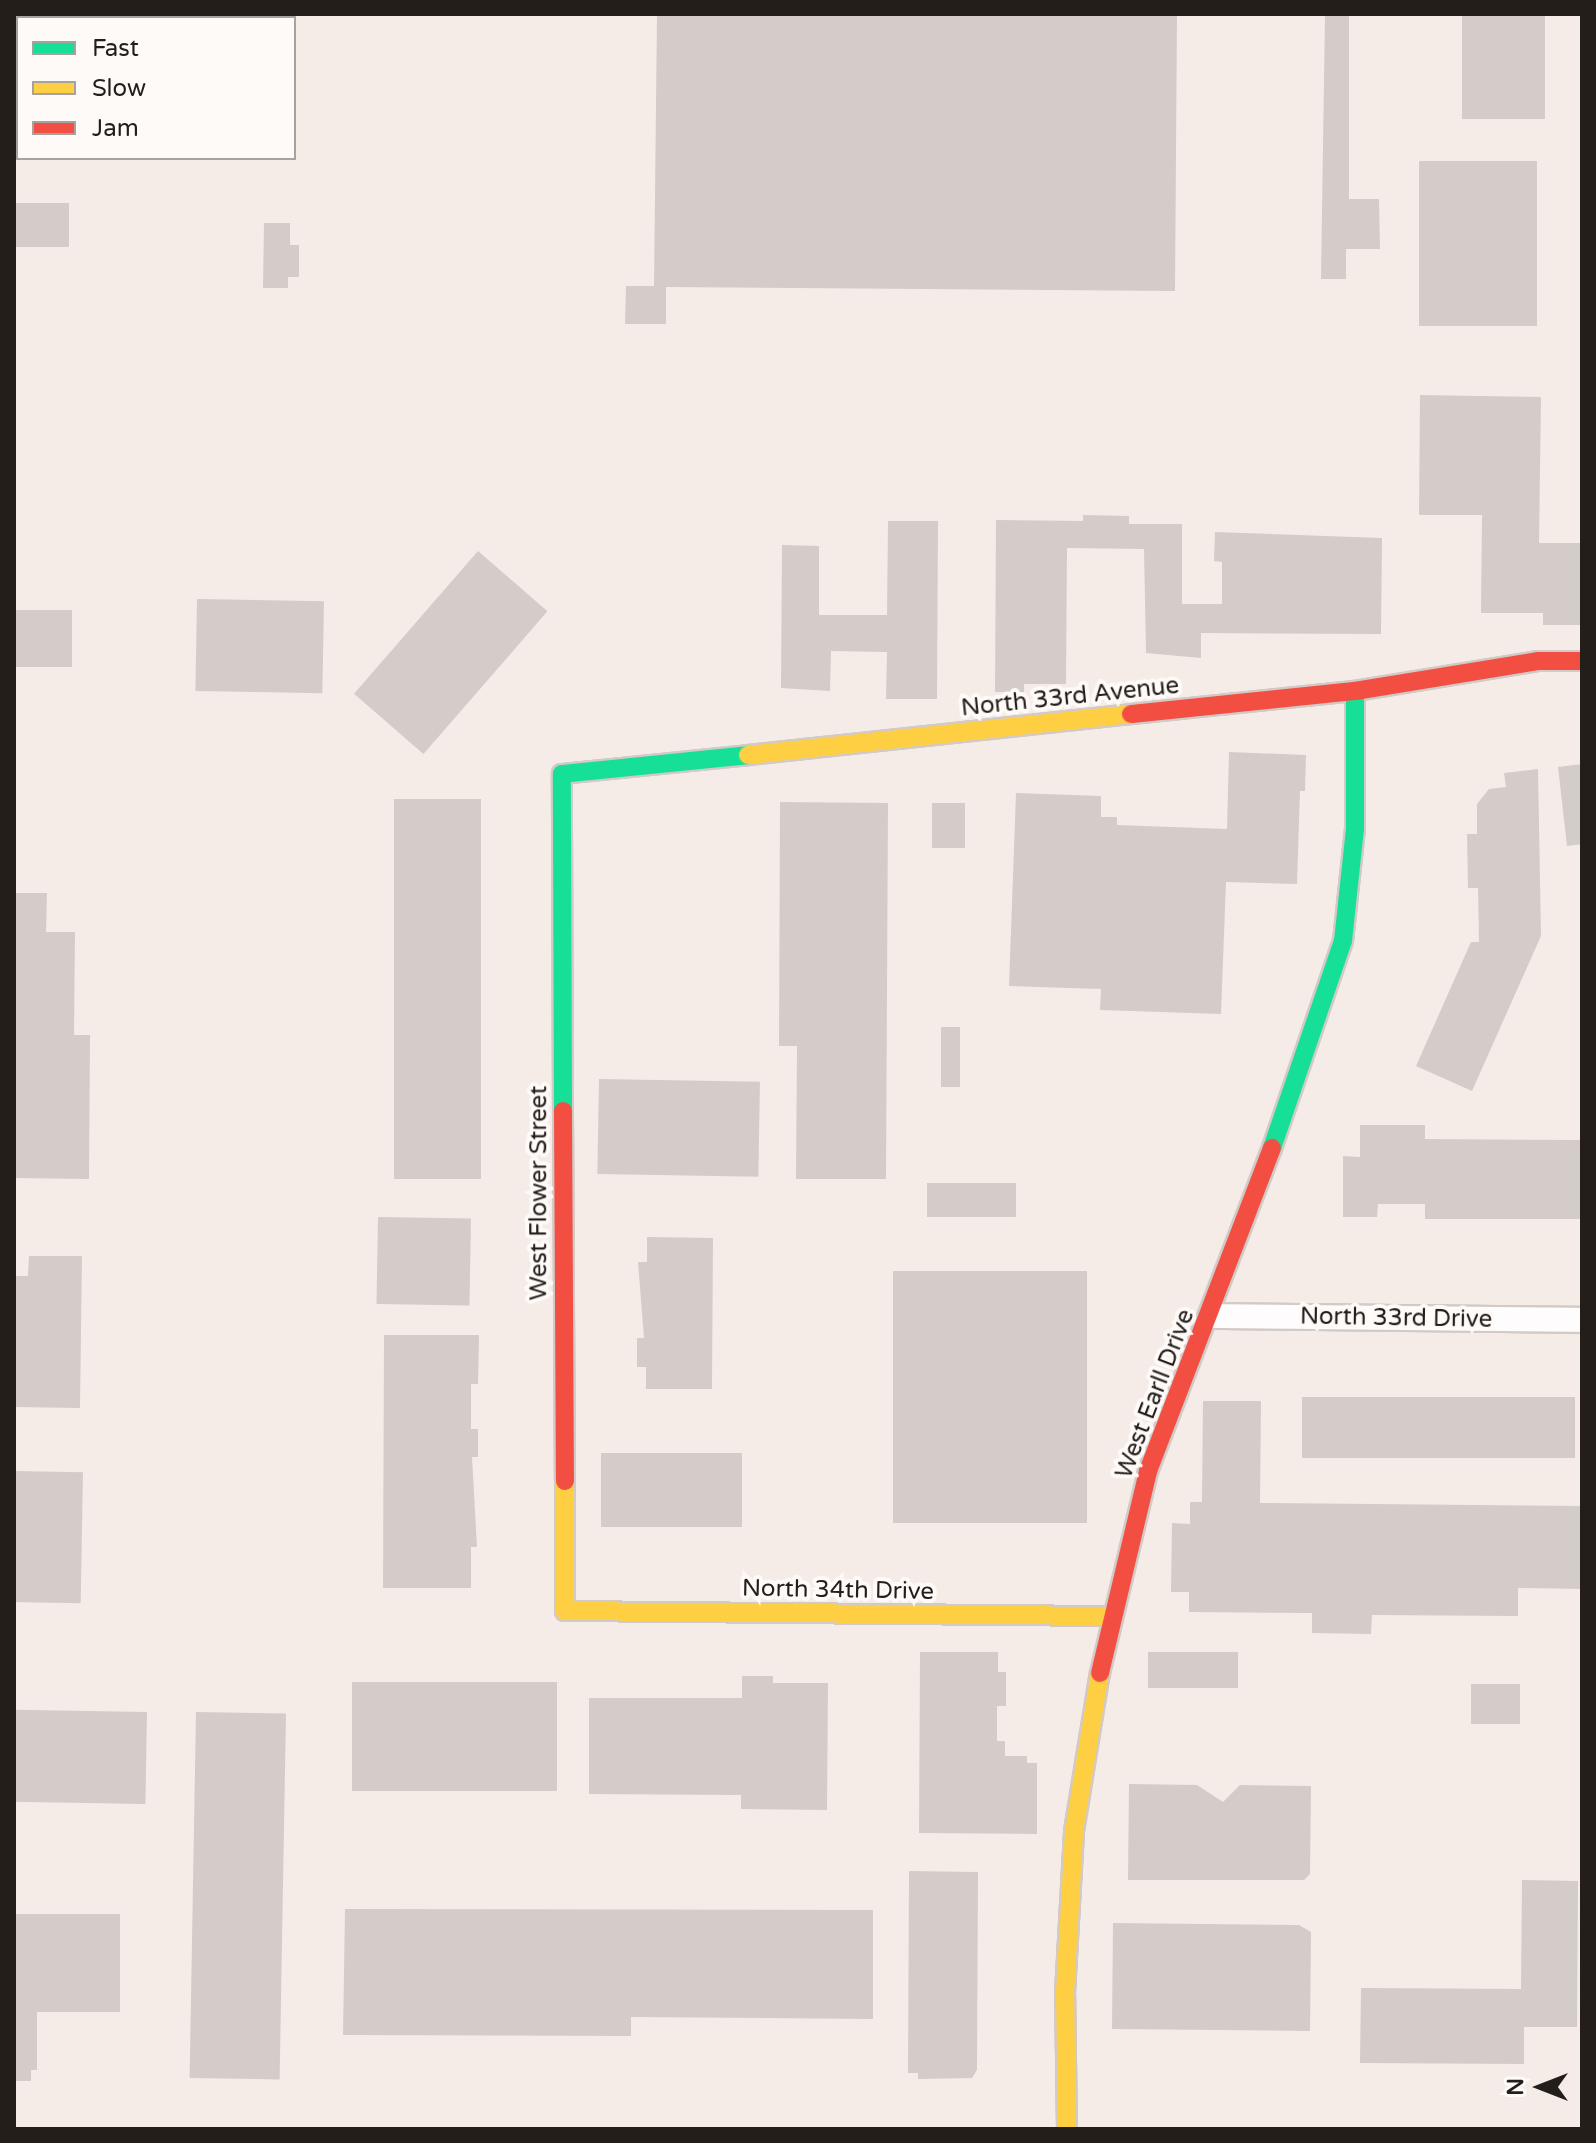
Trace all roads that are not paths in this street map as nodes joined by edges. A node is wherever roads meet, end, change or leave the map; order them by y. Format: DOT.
graph roads {
  1 [pos="1582,661"];
  2 [pos="1355,691"];
  3 [pos="562,774"];
  4 [pos="1211,1316"];
  5 [pos="1582,1320"];
  6 [pos="565,1611"];
  7 [pos="1110,1616"];
  8 [pos="1067,2129"];
  1 -- 2 [label="street, North 33rd Avenue"];
  2 -- 3 [label="street, North 33rd Avenue"];
  2 -- 4 [label="street, West Earll Drive"];
  3 -- 6 [label="street, West Flower Street"];
  4 -- 5 [label="street, North 33rd Drive"];
  4 -- 7 [label="street, West Earll Drive"];
  6 -- 7 [label="street, North 34th Drive"];
  7 -- 8 [label="street, West Earll Drive"];
}
